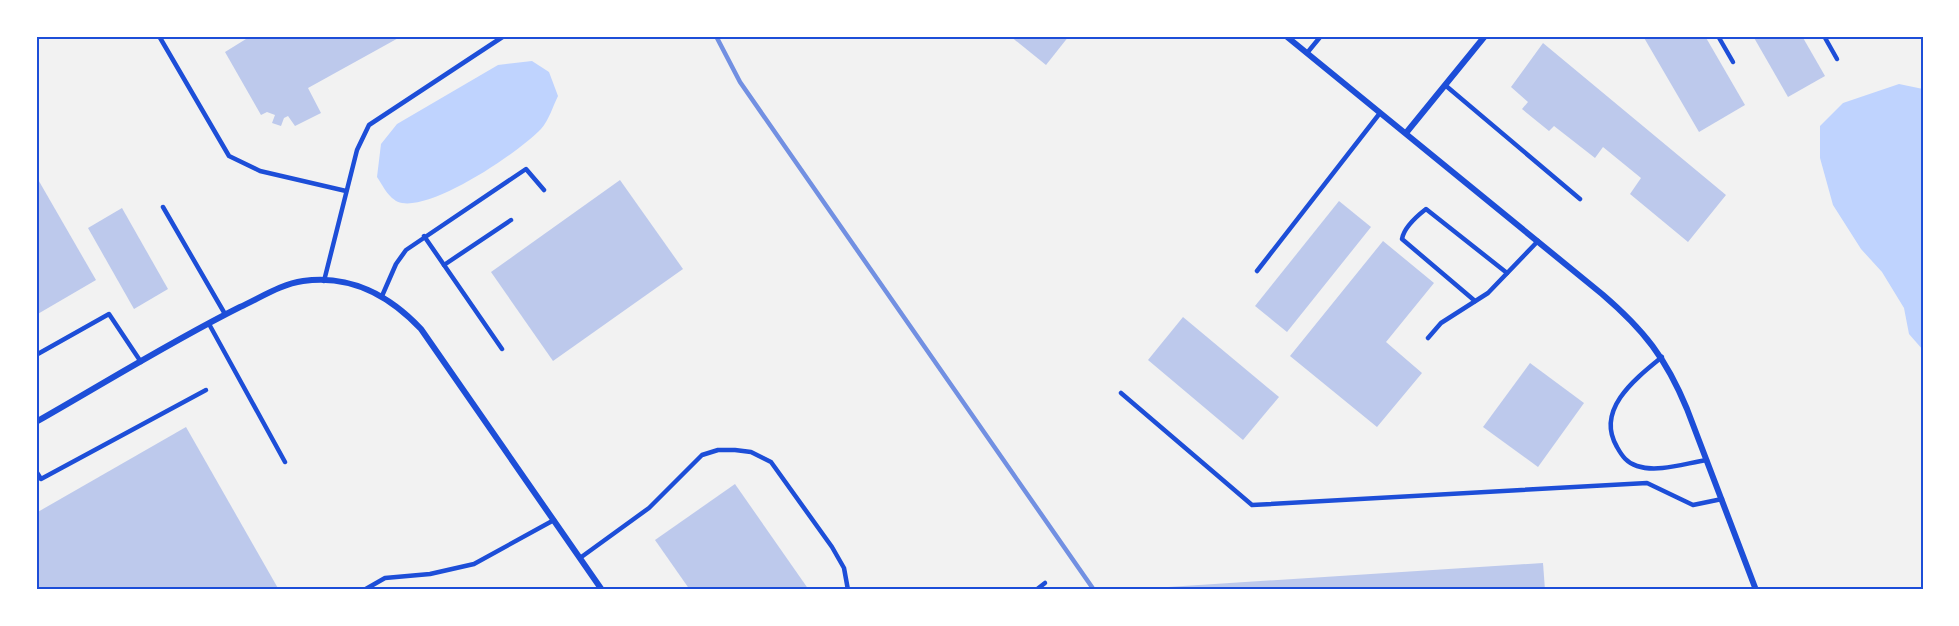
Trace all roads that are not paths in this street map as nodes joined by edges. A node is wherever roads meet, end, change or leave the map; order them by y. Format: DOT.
graph roads {
  1 [pos="159,36"];
  2 [pos="504,36"];
  3 [pos="1286,36"];
  4 [pos="1321,36"];
  5 [pos="1485,36"];
  6 [pos="1718,36"];
  7 [pos="1824,36"];
  8 [pos="1307,53"];
  9 [pos="1837,59"];
  10 [pos="1733,62"];
  11 [pos="1445,85"];
  12 [pos="1380,112"];
  13 [pos="1406,133"];
  14 [pos="346,190"];
  15 [pos="544,190"];
  16 [pos="1580,199"];
  17 [pos="163,207"];
  18 [pos="510,220"];
  19 [pos="424,236"];
  20 [pos="1538,241"];
  21 [pos="444,265"];
  22 [pos="1257,271"];
  23 [pos="1508,273"];
  24 [pos="324,280"];
  25 [pos="382,296"];
  26 [pos="1475,301"];
  27 [pos="225,314"];
  28 [pos="209,324"];
  29 [pos="1428,338"];
  30 [pos="502,349"];
  31 [pos="36,355"];
  32 [pos="1662,357"];
  33 [pos="141,362"];
  34 [pos="206,390"];
  35 [pos="1121,393"];
  36 [pos="36,422"];
  37 [pos="1707,460"];
  38 [pos="285,462"];
  39 [pos="36,471"];
  40 [pos="1722,499"];
  41 [pos="554,520"];
  42 [pos="580,558"];
  43 [pos="1045,583"];
  44 [pos="364,590"];
  45 [pos="602,590"];
  46 [pos="848,590"];
  47 [pos="1036,590"];
  48 [pos="1756,590"];
  1 -- 14 [label="lane"];
  2 -- 14 [label="lane"];
  3 -- 8 [label="street"];
  4 -- 8 [label="lane"];
  5 -- 11 [label="street"];
  6 -- 10 [label="lane"];
  7 -- 9 [label="lane"];
  8 -- 12 [label="street"];
  11 -- 13 [label="street"];
  11 -- 16 [label="lane"];
  12 -- 13 [label="street"];
  12 -- 22 [label="lane"];
  13 -- 20 [label="street"];
  14 -- 24 [label="lane"];
  15 -- 19 [label="lane"];
  17 -- 27 [label="lane"];
  18 -- 21 [label="lane"];
  19 -- 21 [label="lane"];
  19 -- 25 [label="lane"];
  20 -- 23 [label="lane"];
  20 -- 32 [label="street"];
  21 -- 30 [label="lane"];
  23 -- 26 [label="lane"];
  23 -- 26 [label="lane"];
  24 -- 25 [label="street"];
  24 -- 27 [label="street"];
  25 -- 41 [label="street"];
  26 -- 29 [label="lane"];
  27 -- 28 [label="street"];
  28 -- 33 [label="street"];
  28 -- 38 [label="lane"];
  31 -- 33 [label="lane"];
  32 -- 37 [label="street"];
  32 -- 37 [label="lane"];
  33 -- 36 [label="street"];
  34 -- 39 [label="lane"];
  35 -- 40 [label="lane"];
  37 -- 40 [label="street"];
  40 -- 48 [label="street"];
  41 -- 42 [label="street"];
  41 -- 44 [label="lane"];
  42 -- 45 [label="street"];
  42 -- 46 [label="lane"];
  43 -- 47 [label="lane"];
}
